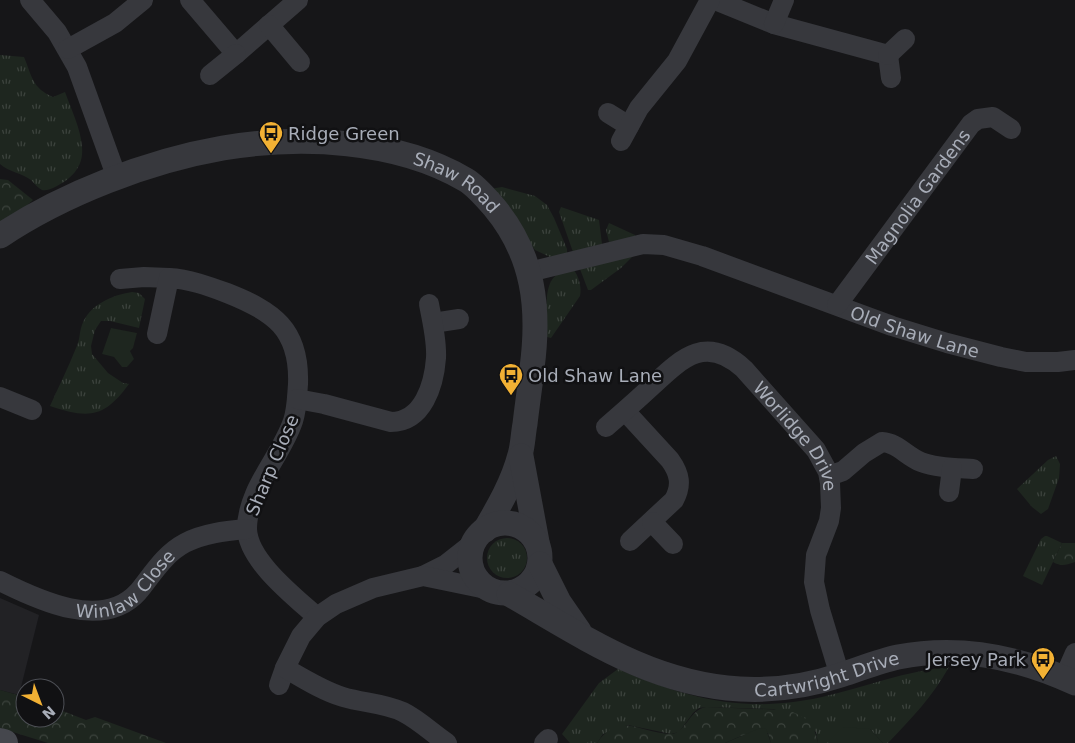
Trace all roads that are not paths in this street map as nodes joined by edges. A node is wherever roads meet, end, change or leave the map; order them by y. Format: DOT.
graph roads {
  1 [pos="30,0"];
  2 [pos="143,0"];
  3 [pos="190,0"];
  4 [pos="298,0"];
  5 [pos="710,0"];
  6 [pos="715,0"];
  7 [pos="784,0"];
  8 [pos="774,24"];
  9 [pos="269,25"];
  10 [pos="905,39"];
  11 [pos="68,49"];
  12 [pos="236,54"];
  13 [pos="888,55"];
  14 [pos="300,62"];
  15 [pos="210,75"];
  16 [pos="891,78"];
  17 [pos="608,113"];
  18 [pos="1011,129"];
  19 [pos="117,178"];
  20 [pos="0,236"];
  21 [pos="529,272"];
  22 [pos="168,278"];
  23 [pos="120,279"];
  24 [pos="837,306"];
  25 [pos="459,319"];
  26 [pos="157,334"];
  27 [pos="1075,360"];
  28 [pos="0,397"];
  29 [pos="297,399"];
  30 [pos="32,410"];
  31 [pos="625,411"];
  32 [pos="606,427"];
  33 [pos="521,453"];
  34 [pos="952,468"];
  35 [pos="972,470"];
  36 [pos="829,476"];
  37 [pos="949,492"];
  38 [pos="652,522"];
  39 [pos="247,529"];
  40 [pos="479,536"];
  41 [pos="630,541"];
  42 [pos="673,544"];
  43 [pos="538,553"];
  44 [pos="423,576"];
  45 [pos="0,581"];
  46 [pos="497,592"];
  47 [pos="317,617"];
  48 [pos="584,636"];
  49 [pos="1075,653"];
  50 [pos="840,676"];
  51 [pos="1069,680"];
  52 [pos="0,742"];
  53 [pos="4,743"];
  54 [pos="447,743"];
  1 -- 11 [label="street"];
  2 -- 11 [label="street"];
  3 -- 12 [label="street"];
  4 -- 9 [label="street"];
  5 -- 17 [label="street"];
  6 -- 8 [label="street"];
  7 -- 8 [label="street"];
  8 -- 13 [label="street"];
  9 -- 12 [label="street"];
  9 -- 14 [label="street"];
  10 -- 13 [label="street"];
  11 -- 19 [label="street"];
  12 -- 15 [label="street"];
  13 -- 16 [label="street"];
  18 -- 24 [label="street, Magnolia Gardens"];
  19 -- 20 [label="street, Shaw Road"];
  19 -- 21 [label="street, Shaw Road"];
  21 -- 24 [label="street, Old Shaw Lane"];
  21 -- 33 [label="street, Shaw Road"];
  22 -- 23 [label="street, Sharp Close"];
  22 -- 26 [label="street"];
  22 -- 29 [label="street, Sharp Close"];
  24 -- 27 [label="street, Old Shaw Lane"];
  25 -- 29 [label="street"];
  28 -- 30 [label="street"];
  29 -- 39 [label="street, Sharp Close"];
  31 -- 32 [label="street, Worlidge Drive"];
  31 -- 36 [label="street, Worlidge Drive"];
  31 -- 38 [label="street"];
  33 -- 40 [label="street, Shaw Road"];
  33 -- 43 [label="street, Shaw Road"];
  34 -- 35 [label="street"];
  34 -- 36 [label="street"];
  34 -- 37 [label="street"];
  36 -- 50 [label="street, Worlidge Drive"];
  38 -- 41 [label="street"];
  38 -- 42 [label="street"];
  39 -- 45 [label="street, Winlaw Close"];
  39 -- 47 [label="street, Sharp Close"];
  40 -- 43 [label="street"];
  40 -- 44 [label="street"];
  40 -- 46 [label="street"];
  43 -- 46 [label="street"];
  43 -- 48 [label="street, Cartwright Drive"];
  44 -- 46 [label="street"];
  44 -- 47 [label="street"];
  46 -- 48 [label="street, Cartwright Drive"];
  47 -- 54 [label="street"];
  48 -- 50 [label="street, Cartwright Drive"];
  49 -- 51 [label="street"];
  50 -- 51 [label="street, Cartwright Drive"];
  52 -- 53 [label="main road"];
}
